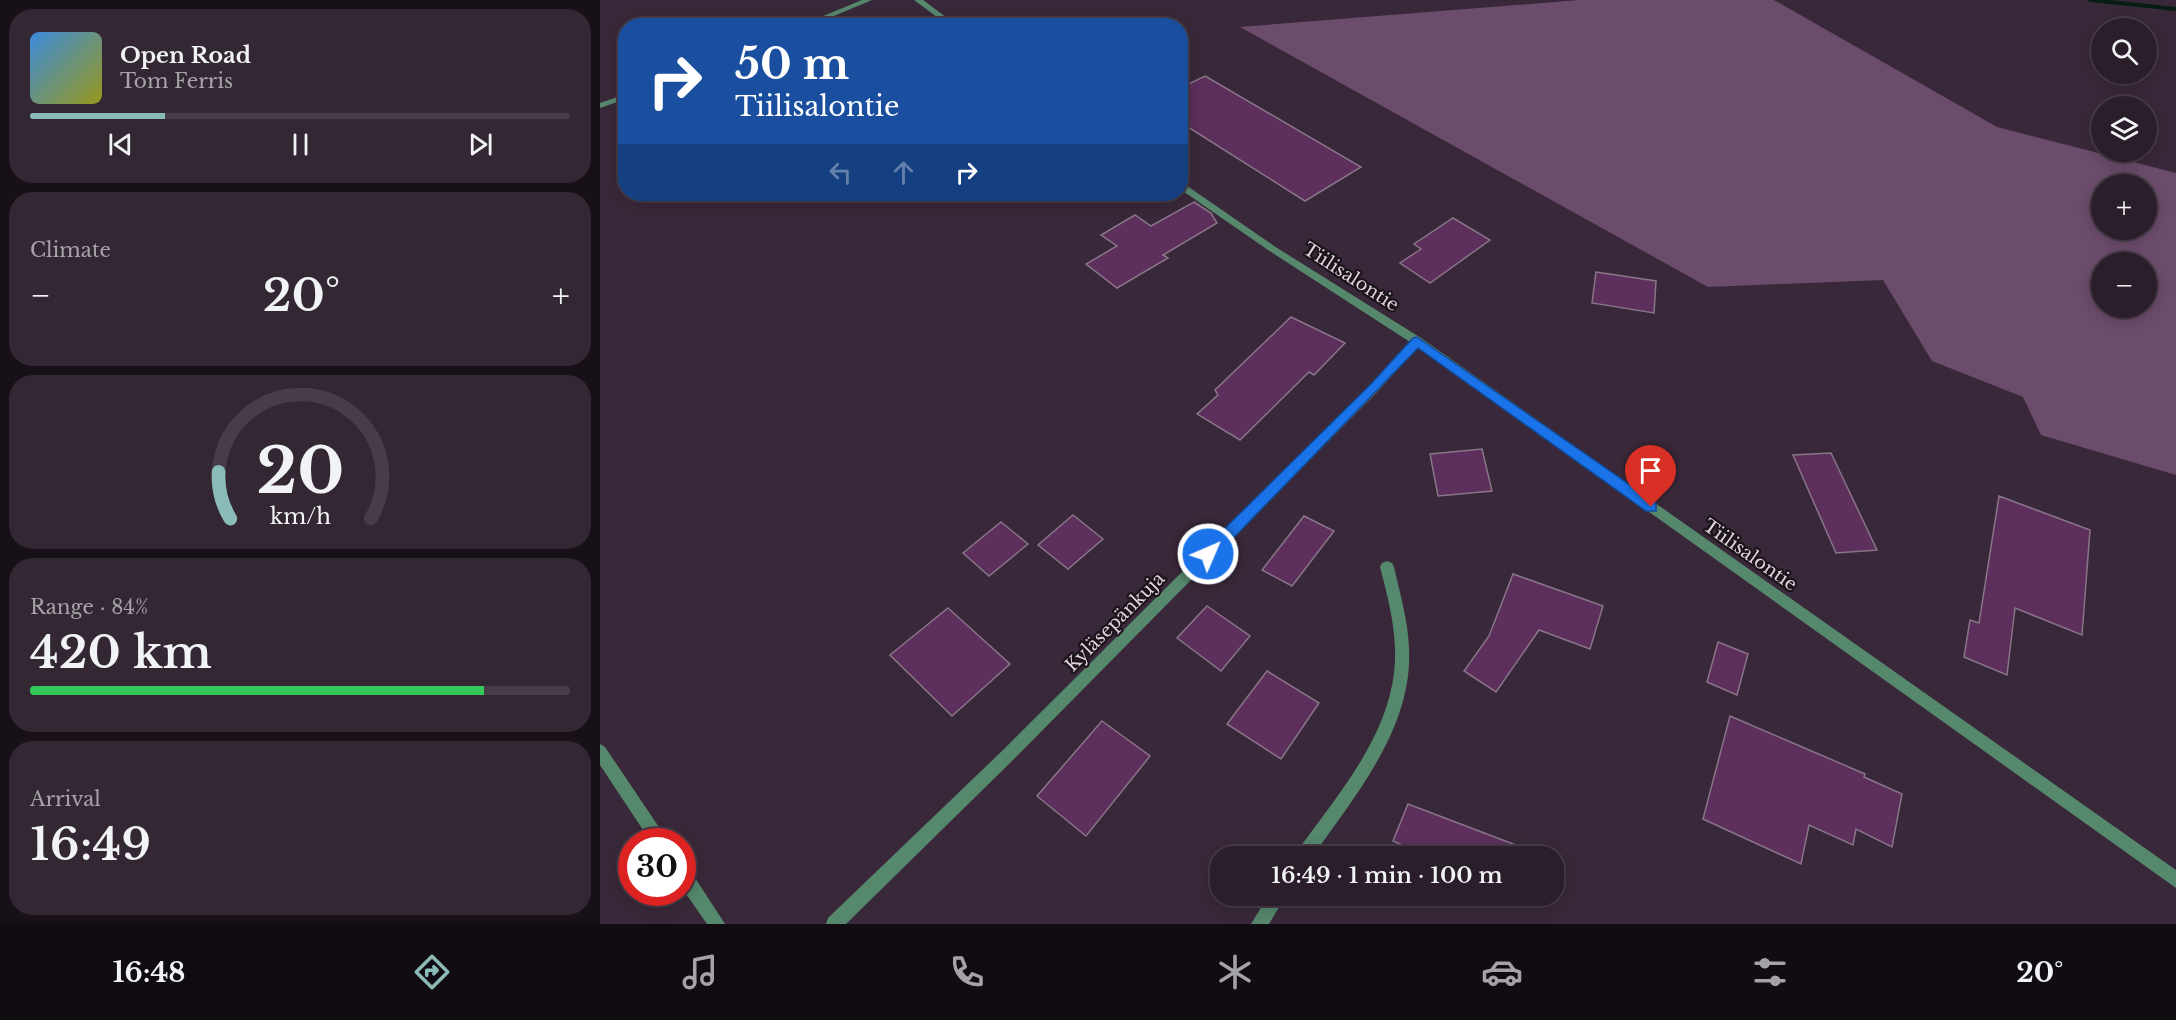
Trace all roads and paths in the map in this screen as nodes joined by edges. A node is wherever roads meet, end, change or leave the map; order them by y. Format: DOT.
graph roads {
  1 [pos="867,0"];
  2 [pos="918,0"];
  3 [pos="822,18"];
  4 [pos="944,18"];
  5 [pos="618,99"];
  6 [pos="600,106"];
  7 [pos="1188,190"];
  8 [pos="1417,341"];
  9 [pos="1387,567"];
  10 [pos="600,752"];
  11 [pos="652,828"];
  12 [pos="1311,846"];
  13 [pos="2176,880"];
  14 [pos="696,893"];
  15 [pos="1271,906"];
  16 [pos="717,924"];
  17 [pos="834,924"];
  18 [pos="1259,924"];
  1 -- 3 [label="street"];
  2 -- 4 [label="street"];
  5 -- 6 [label="street"];
  7 -- 8 [label="street, Tiilisalontie"];
  8 -- 13 [label="street, Tiilisalontie"];
  8 -- 17 [label="street, Kyläsepänkuja"];
  9 -- 12 [label="street"];
  10 -- 11 [label="street"];
  14 -- 16 [label="street"];
  15 -- 18 [label="street"];
}
